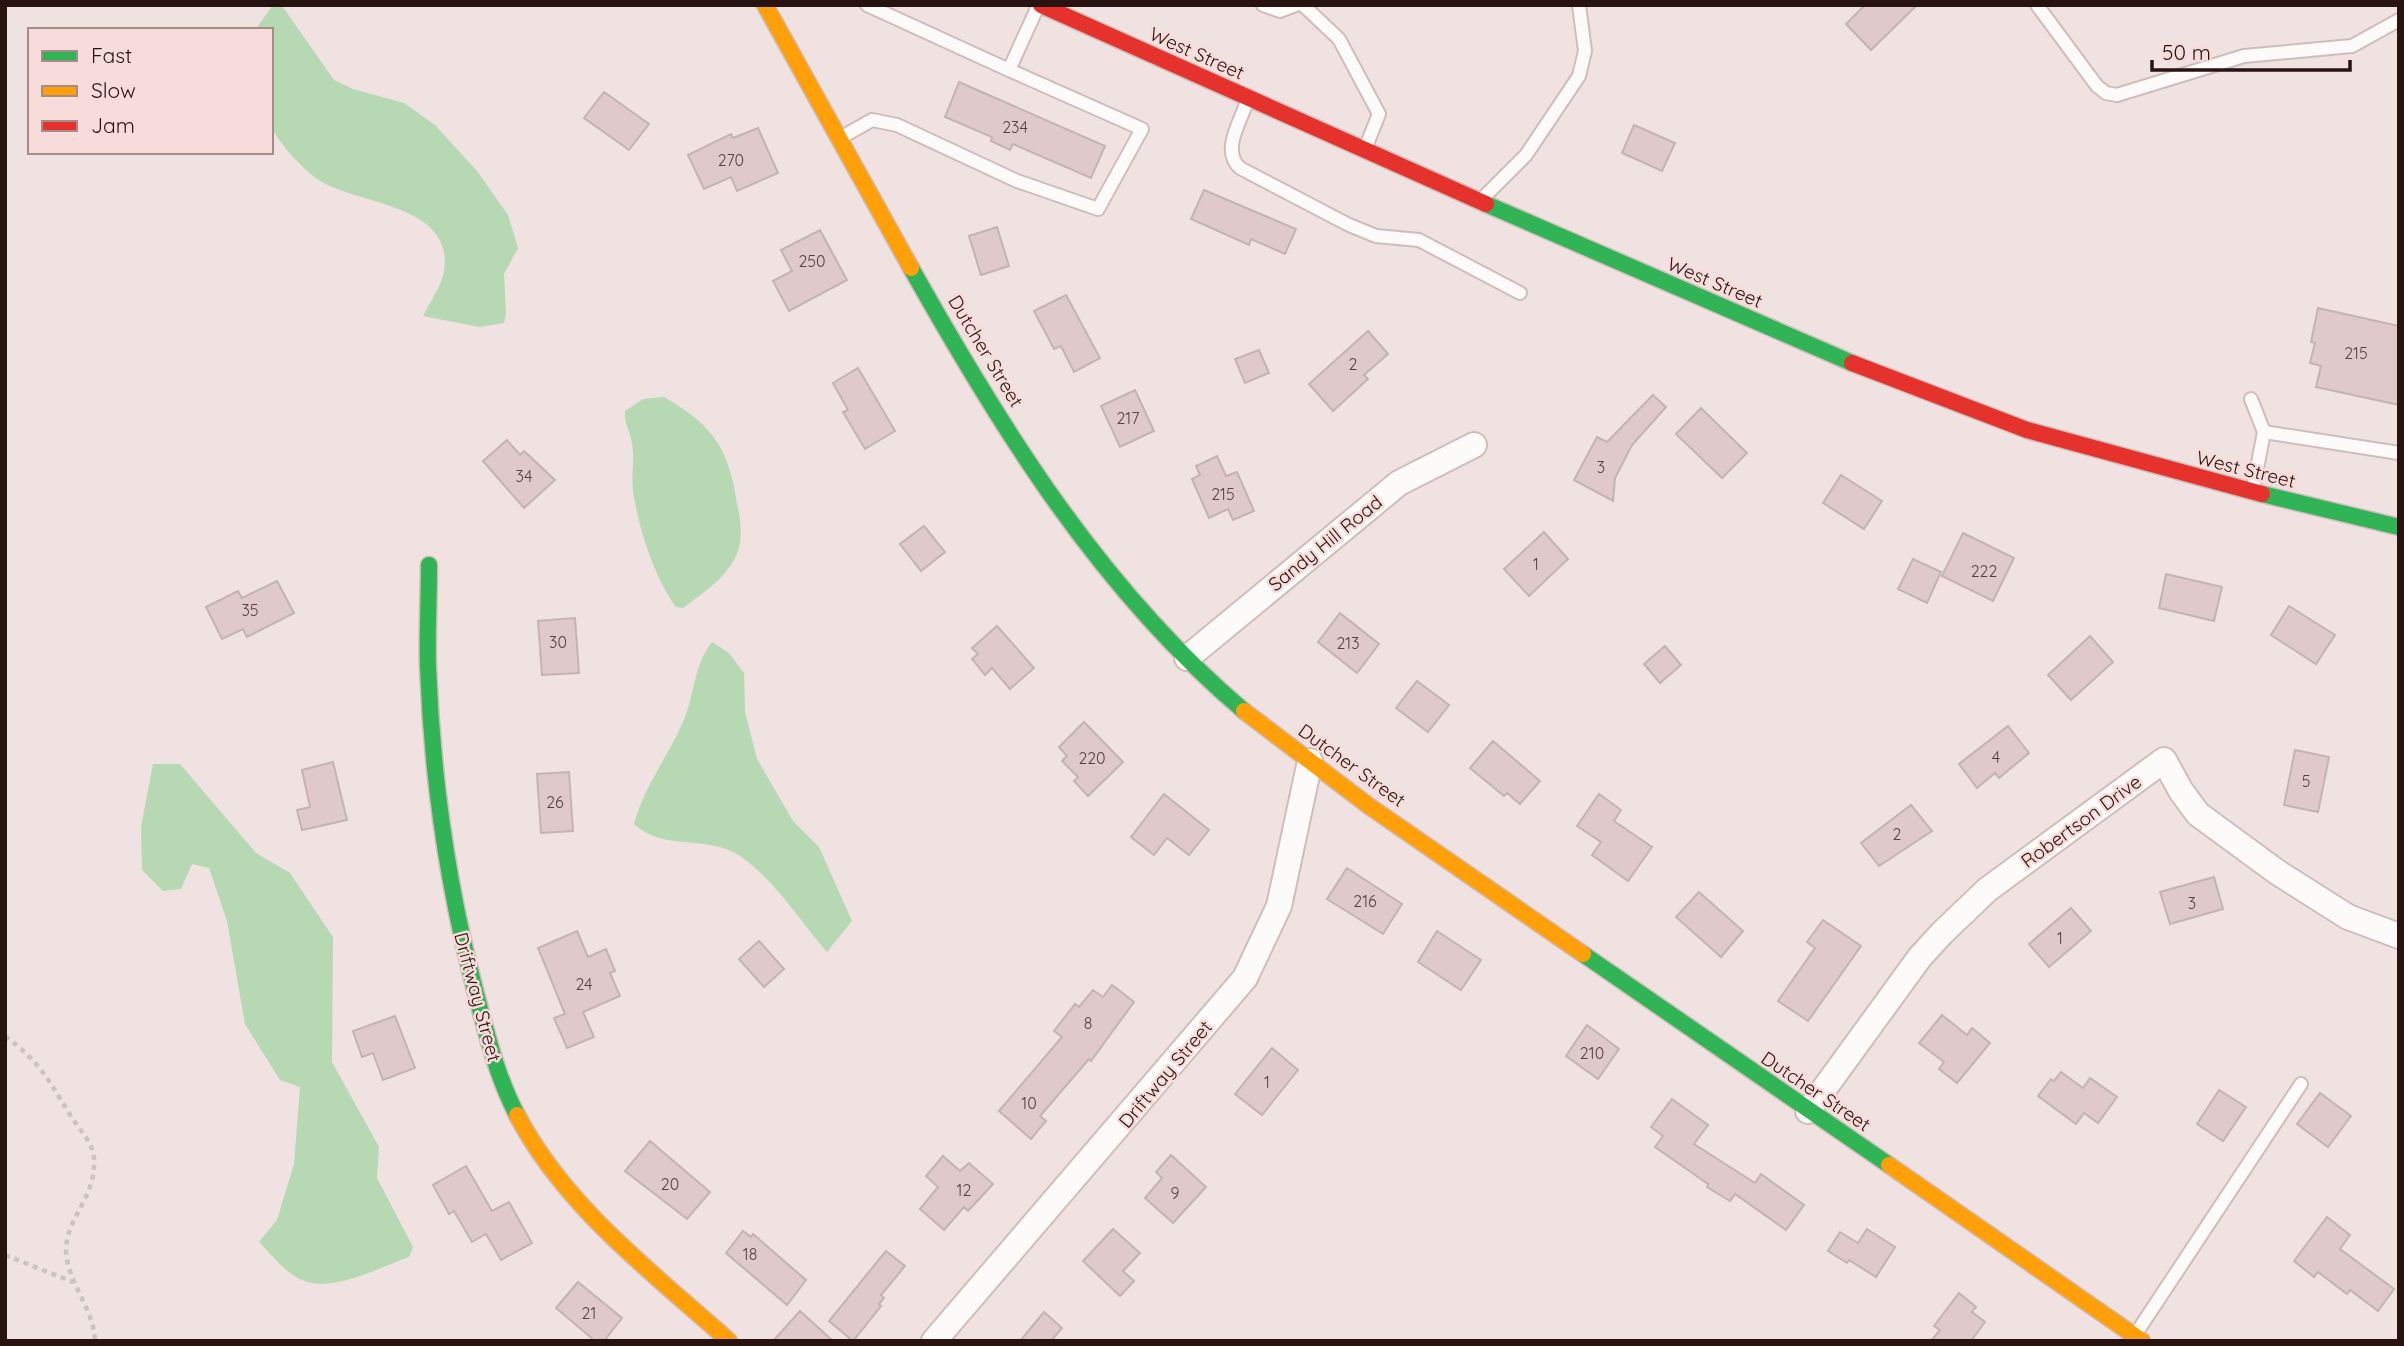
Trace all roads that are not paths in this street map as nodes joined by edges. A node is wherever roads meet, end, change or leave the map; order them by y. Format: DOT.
graph roads {
  1 [pos="765,5"];
  2 [pos="867,5"];
  3 [pos="1039,5"];
  4 [pos="1263,5"];
  5 [pos="1296,5"];
  6 [pos="1303,5"];
  7 [pos="1579,5"];
  8 [pos="2037,5"];
  9 [pos="2399,20"];
  10 [pos="1009,71"];
  11 [pos="1249,99"];
  12 [pos="841,137"];
  13 [pos="1365,150"];
  14 [pos="1480,201"];
  15 [pos="1520,293"];
  16 [pos="2251,399"];
  17 [pos="2264,432"];
  18 [pos="1475,446"];
  19 [pos="2399,453"];
  20 [pos="2252,492"];
  21 [pos="2399,527"];
  22 [pos="429,565"];
  23 [pos="1187,658"];
  24 [pos="1310,761"];
  25 [pos="2399,936"];
  26 [pos="2301,1084"];
  27 [pos="1808,1111"];
  28 [pos="2138,1338"];
  29 [pos="729,1341"];
  30 [pos="934,1341"];
  1 -- 12 [label="street, Dutcher Street"];
  2 -- 10 [label="lane"];
  3 -- 10 [label="lane"];
  3 -- 11 [label="street, West Street"];
  4 -- 5 [label="lane"];
  6 -- 13 [label="lane"];
  7 -- 14 [label="lane"];
  8 -- 9 [label="lane"];
  10 -- 12 [label="lane"];
  11 -- 13 [label="street, West Street"];
  11 -- 15 [label="lane"];
  12 -- 23 [label="street, Dutcher Street"];
  13 -- 14 [label="street, West Street"];
  14 -- 20 [label="street, West Street"];
  16 -- 17 [label="lane"];
  17 -- 19 [label="lane"];
  17 -- 20 [label="lane"];
  18 -- 23 [label="street, Sandy Hill Road"];
  20 -- 21 [label="street, West Street"];
  22 -- 29 [label="street, Driftway Street"];
  23 -- 24 [label="street, Dutcher Street"];
  24 -- 27 [label="street, Dutcher Street"];
  24 -- 30 [label="street, Driftway Street"];
  25 -- 27 [label="street, Robertson Drive"];
  26 -- 28 [label="lane"];
  27 -- 28 [label="street, Dutcher Street"];
}
